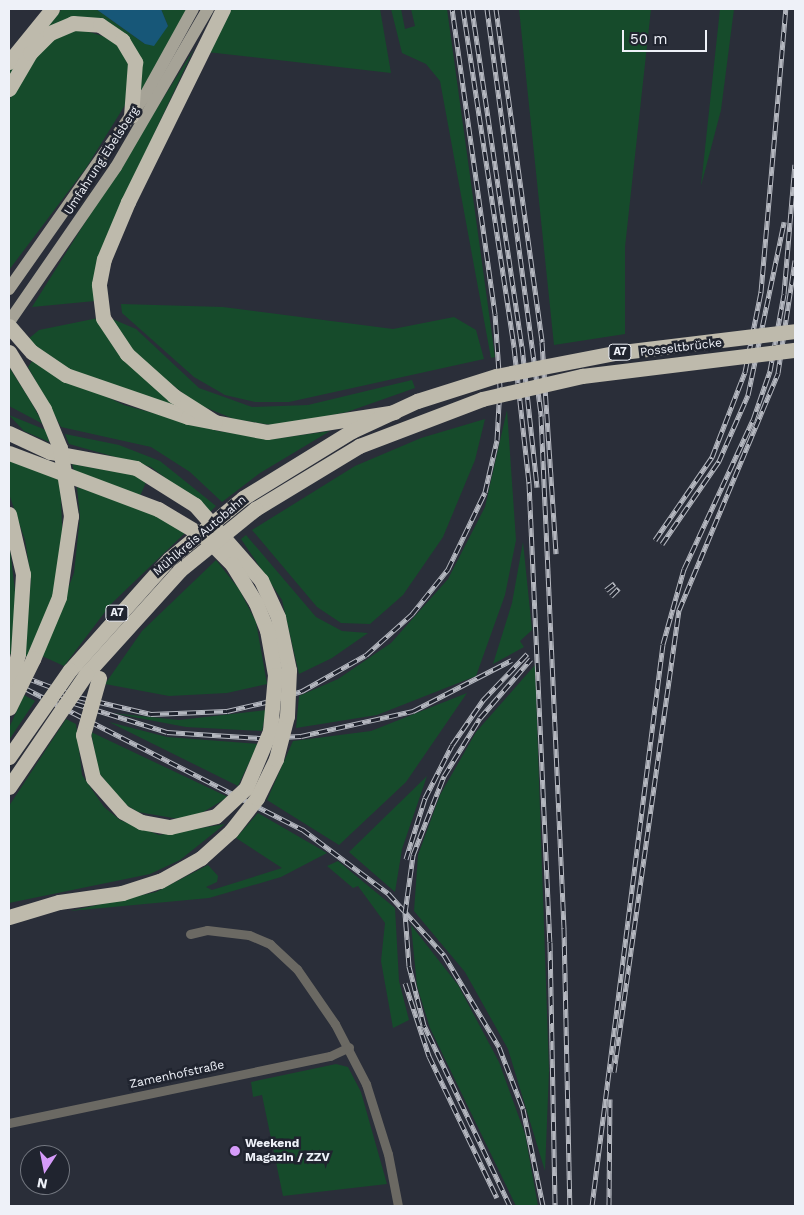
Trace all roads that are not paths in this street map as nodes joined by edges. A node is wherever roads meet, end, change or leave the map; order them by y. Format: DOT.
graph roads {
  1 [pos="52,9"];
  2 [pos="193,9"];
  3 [pos="208,9"];
  4 [pos="223,9"];
  5 [pos="9,62"];
  6 [pos="9,88"];
  7 [pos="131,116"];
  8 [pos="9,289"];
  9 [pos="9,322"];
  10 [pos="9,326"];
  11 [pos="795,332"];
  12 [pos="795,350"];
  13 [pos="9,352"];
  14 [pos="482,380"];
  15 [pos="482,399"];
  16 [pos="394,412"];
  17 [pos="215,422"];
  18 [pos="9,433"];
  19 [pos="9,453"];
  20 [pos="9,514"];
  21 [pos="179,568"];
  22 [pos="282,672"];
  23 [pos="93,676"];
  24 [pos="9,690"];
  25 [pos="9,708"];
  26 [pos="9,757"];
  27 [pos="9,787"];
  28 [pos="9,917"];
  29 [pos="190,934"];
  30 [pos="348,1047"];
  31 [pos="9,1123"];
  32 [pos="398,1206"];
  1 -- 5 [label="highway"];
  2 -- 7 [label="main road, Umfahrung Ebelsberg"];
  3 -- 9 [label="main road, Umfahrung Ebelsberg"];
  4 -- 17 [label="highway"];
  6 -- 7 [label="highway"];
  7 -- 8 [label="main road, Umfahrung Ebelsberg"];
  10 -- 17 [label="highway"];
  11 -- 14 [label="highway, Posseltbrücke / A7, bridge"];
  12 -- 15 [label="highway, Posseltbrücke / A7, bridge"];
  13 -- 25 [label="highway, bridge"];
  14 -- 16 [label="highway, Mühlkreis Autobahn / A7"];
  15 -- 21 [label="highway, Mühlkreis Autobahn / A7, bridge"];
  16 -- 17 [label="highway"];
  16 -- 21 [label="highway, Mühlkreis Autobahn / A7, bridge"];
  18 -- 22 [label="highway"];
  19 -- 22 [label="highway"];
  20 -- 24 [label="highway, bridge"];
  21 -- 23 [label="highway"];
  21 -- 26 [label="highway, Mühlkreis Autobahn / A7, bridge"];
  22 -- 23 [label="highway, bridge"];
  22 -- 28 [label="highway, bridge"];
  23 -- 27 [label="highway, bridge"];
  29 -- 30 [label="street"];
  30 -- 31 [label="street, Zamenhofstraße"];
  30 -- 32 [label="street"];
}
